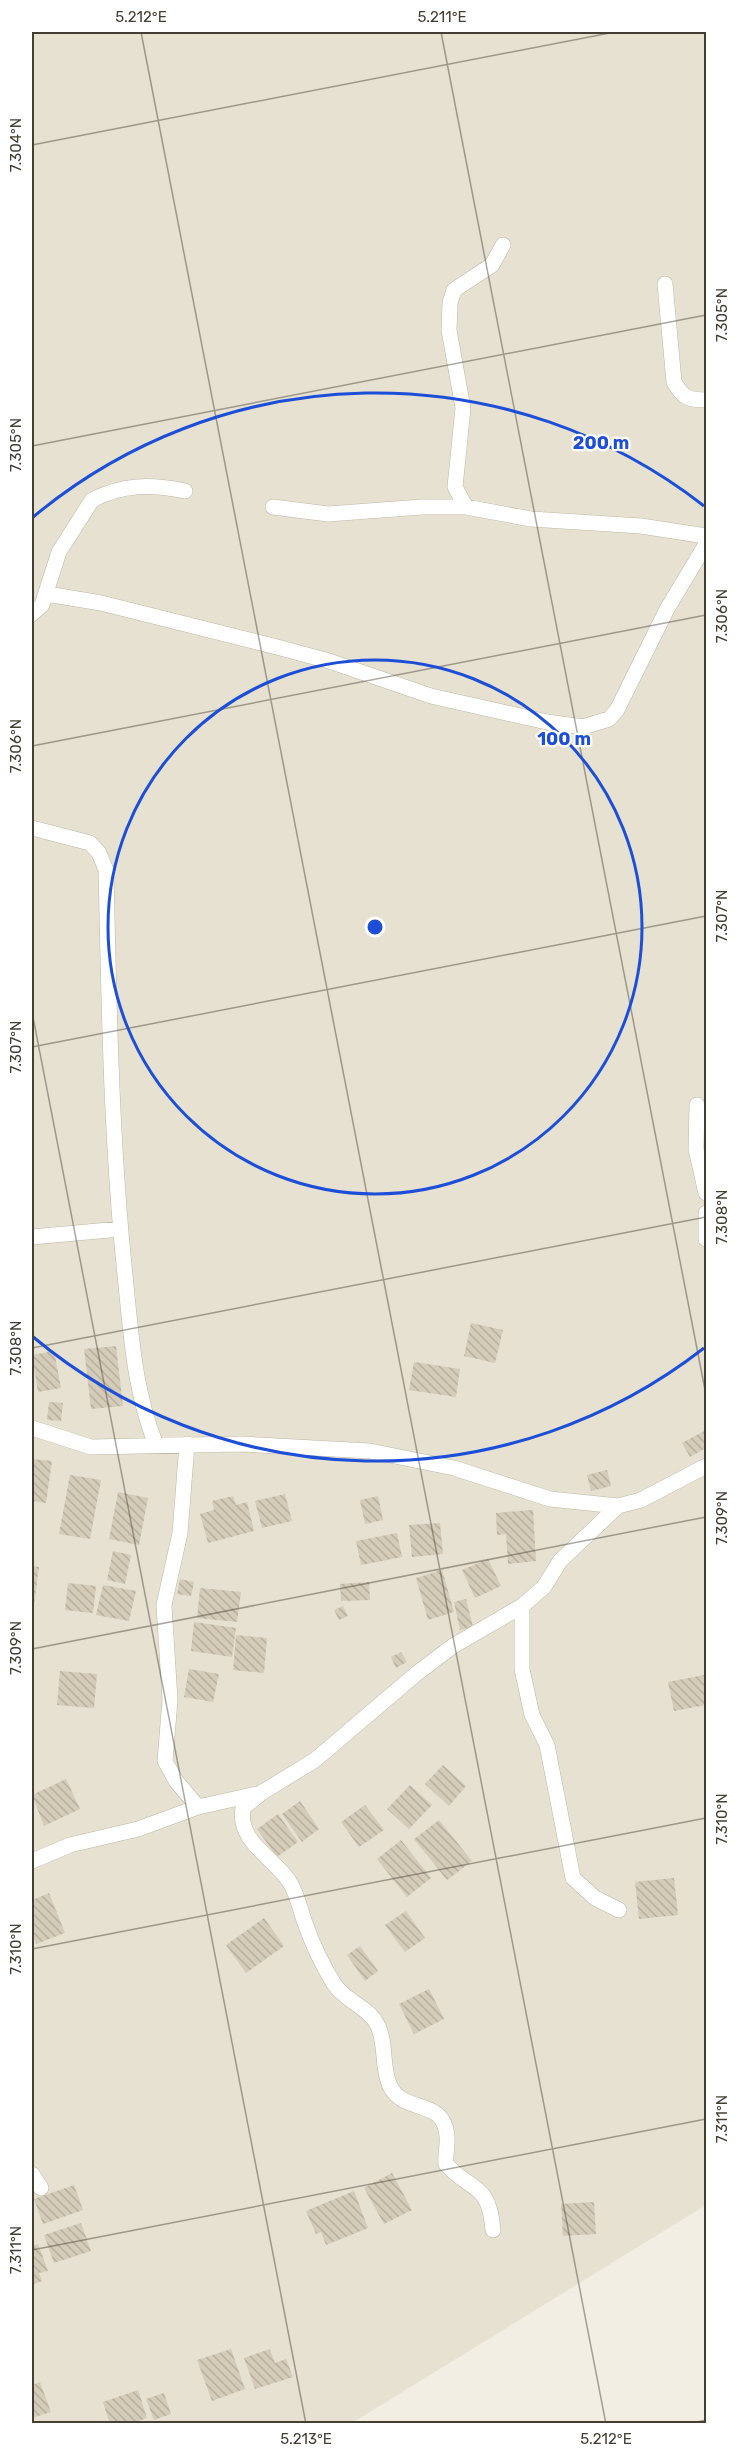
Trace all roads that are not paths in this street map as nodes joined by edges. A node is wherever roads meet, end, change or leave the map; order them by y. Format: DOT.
graph roads {
  1 [pos="503,245"];
  2 [pos="665,284"];
  3 [pos="706,400"];
  4 [pos="185,490"];
  5 [pos="273,507"];
  6 [pos="466,507"];
  7 [pos="706,536"];
  8 [pos="706,544"];
  9 [pos="47,594"];
  10 [pos="32,614"];
  11 [pos="32,828"];
  12 [pos="697,1105"];
  13 [pos="706,1193"];
  14 [pos="706,1213"];
  15 [pos="120,1229"];
  16 [pos="32,1237"];
  17 [pos="706,1239"];
  18 [pos="32,1428"];
  19 [pos="187,1444"];
  20 [pos="156,1445"];
  21 [pos="706,1466"];
  22 [pos="618,1506"];
  23 [pos="522,1606"];
  24 [pos="261,1793"];
  25 [pos="198,1807"];
  26 [pos="32,1862"];
  27 [pos="619,1910"];
  28 [pos="32,2174"];
  29 [pos="41,2188"];
  30 [pos="493,2230"];
  1 -- 6 [label="street"];
  2 -- 3 [label="street"];
  4 -- 9 [label="street"];
  5 -- 6 [label="street"];
  6 -- 7 [label="street"];
  8 -- 9 [label="street"];
  9 -- 10 [label="street"];
  11 -- 15 [label="street"];
  12 -- 13 [label="street"];
  14 -- 17 [label="street"];
  15 -- 16 [label="street"];
  15 -- 20 [label="street"];
  18 -- 20 [label="street"];
  19 -- 20 [label="street"];
  19 -- 22 [label="street"];
  19 -- 25 [label="street"];
  21 -- 22 [label="street"];
  22 -- 23 [label="street"];
  23 -- 24 [label="street"];
  23 -- 27 [label="street"];
  24 -- 25 [label="street"];
  24 -- 30 [label="street"];
  25 -- 26 [label="street"];
  28 -- 29 [label="street"];
}
